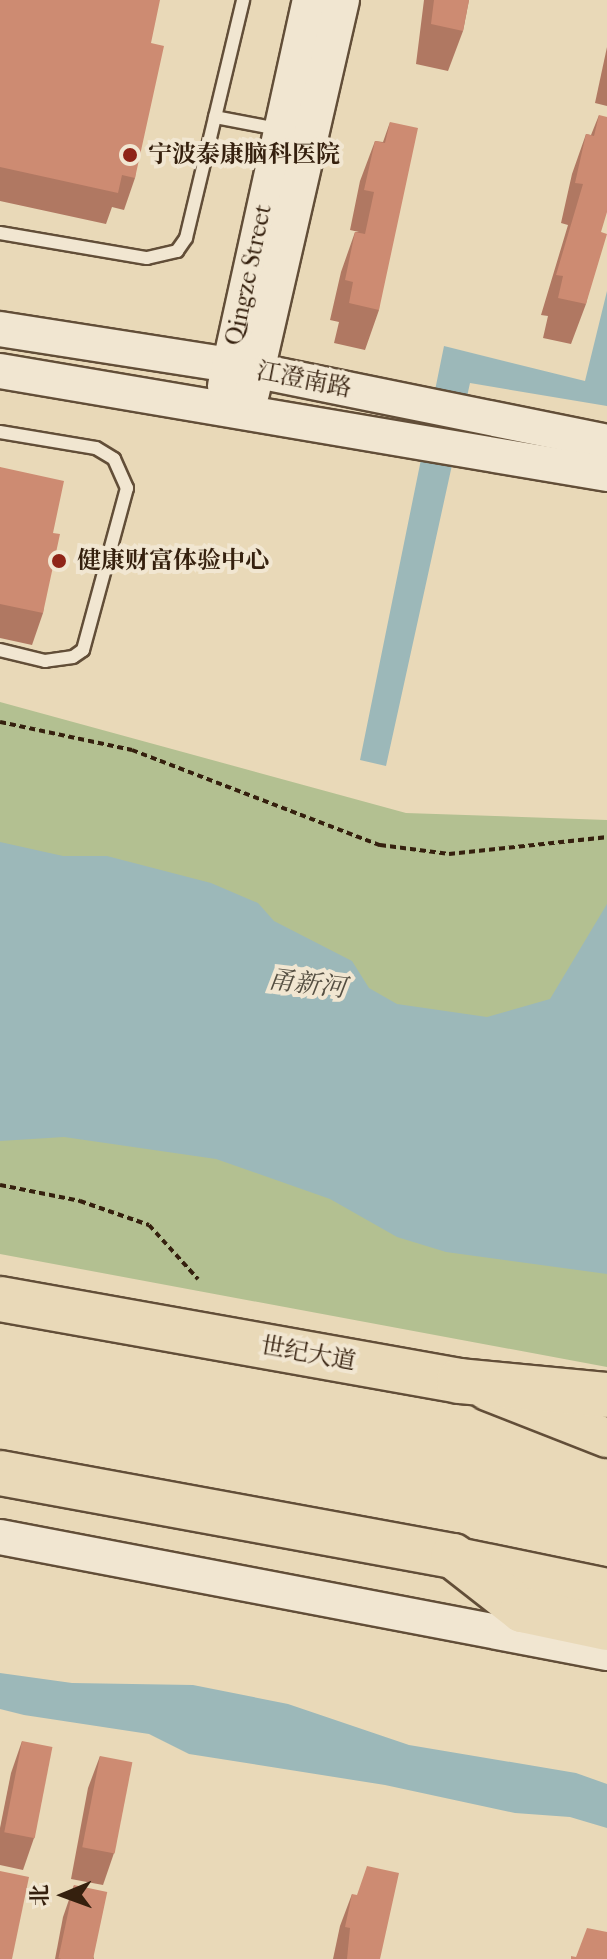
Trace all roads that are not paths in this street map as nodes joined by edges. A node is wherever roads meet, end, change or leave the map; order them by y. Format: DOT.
graph roads {
  1 [pos="243,0"];
  2 [pos="310,0"];
  3 [pos="342,0"];
  4 [pos="215,117"];
  5 [pos="281,129"];
  6 [pos="0,233"];
  7 [pos="0,329"];
  8 [pos="243,368"];
  9 [pos="0,371"];
  10 [pos="234,411"];
  11 [pos="0,432"];
  12 [pos="607,442"];
  13 [pos="607,474"];
  14 [pos="0,650"];
  15 [pos="0,1299"];
  16 [pos="459,1381"];
  17 [pos="607,1395"];
  18 [pos="607,1438"];
  19 [pos="0,1473"];
  20 [pos="0,1537"];
  21 [pos="453,1556"];
  22 [pos="607,1588"];
  23 [pos="607,1628"];
  24 [pos="607,1653"];
  1 -- 4 [label="lane"];
  2 -- 5 [label="street, Qingze Street"];
  3 -- 8 [label="street, Qingze Street"];
  4 -- 5 [label="lane"];
  4 -- 6 [label="lane"];
  5 -- 8 [label="street, Qingze Street"];
  7 -- 8 [label="street, 江澄南路"];
  8 -- 10 [label="street, Qingze Street"];
  8 -- 12 [label="street, 江澄南路"];
  9 -- 10 [label="street, 江澄南路"];
  10 -- 13 [label="street, 江澄南路"];
  11 -- 14 [label="lane"];
  15 -- 16 [label="highway, 世纪大道"];
  16 -- 17 [label="highway"];
  16 -- 18 [label="main road, 世纪大道"];
  19 -- 21 [label="highway"];
  20 -- 24 [label="street"];
  21 -- 22 [label="main road"];
  21 -- 23 [label="highway"];
}
